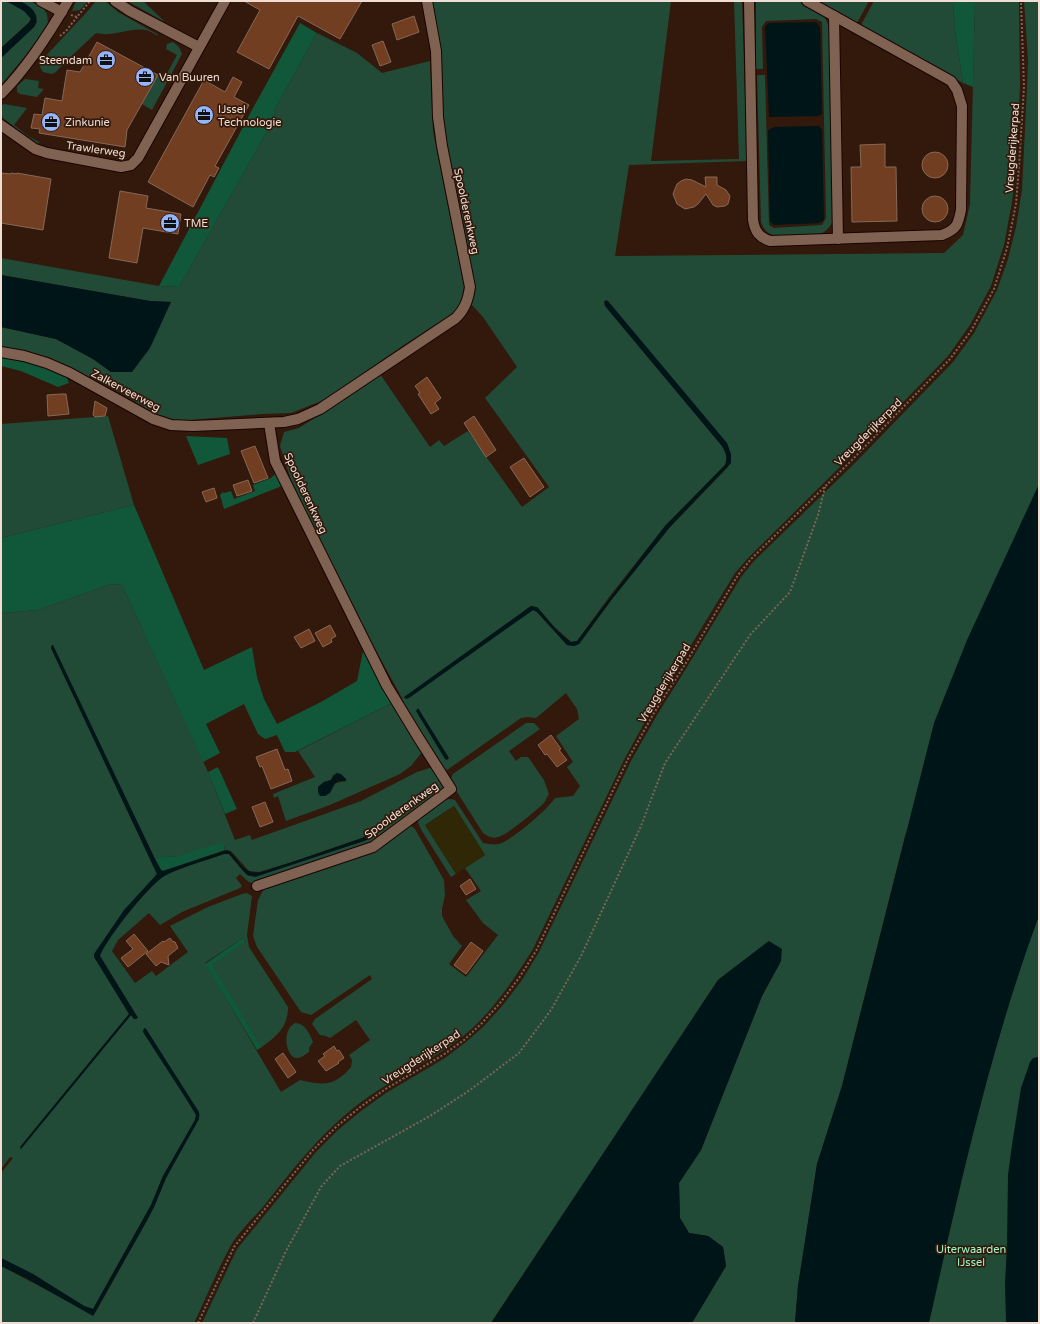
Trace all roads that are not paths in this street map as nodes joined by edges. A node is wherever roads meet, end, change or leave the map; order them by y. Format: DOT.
graph roads {
  1 [pos="41,1"];
  2 [pos="68,1"];
  3 [pos="115,1"];
  4 [pos="225,1"];
  5 [pos="427,1"];
  6 [pos="749,1"];
  7 [pos="807,1"];
  8 [pos="62,12"];
  9 [pos="834,16"];
  10 [pos="199,47"];
  11 [pos="1,94"];
  12 [pos="1,125"];
  13 [pos="838,239"];
  14 [pos="1,352"];
  15 [pos="269,423"];
  16 [pos="257,886"];
  1 -- 8 [label="street"];
  2 -- 8 [label="street"];
  3 -- 10 [label="street"];
  4 -- 10 [label="street, Trawlerweg"];
  5 -- 15 [label="street, Spoolderenkweg"];
  6 -- 13 [label="street"];
  7 -- 9 [label="street"];
  8 -- 11 [label="street"];
  9 -- 13 [label="street"];
  9 -- 13 [label="street"];
  10 -- 12 [label="street, Trawlerweg"];
  14 -- 15 [label="street, Zalkerveerweg"];
  15 -- 16 [label="street, Spoolderenkweg"];
}
